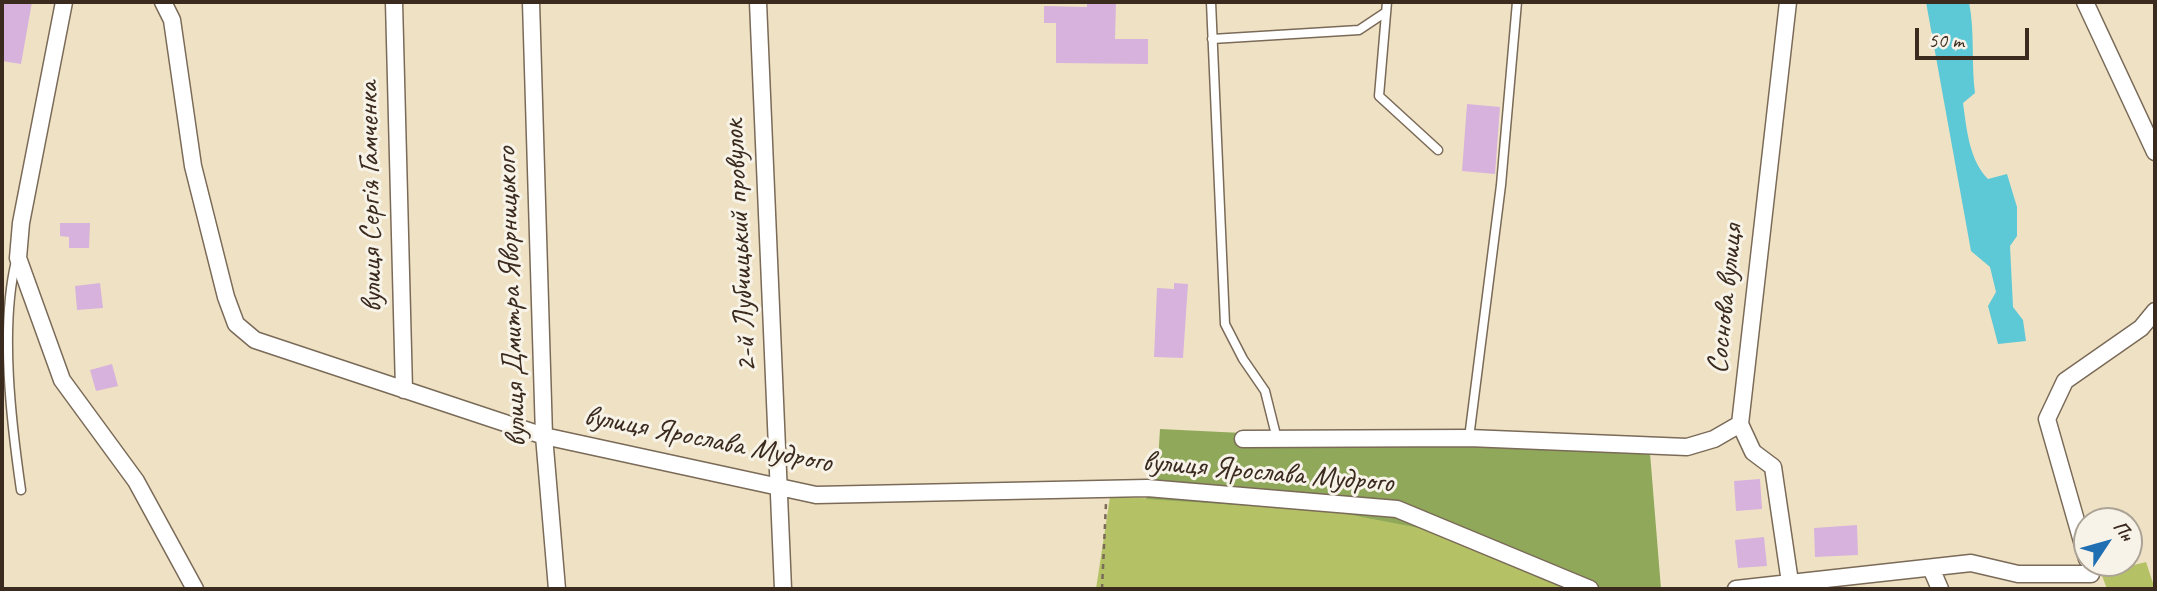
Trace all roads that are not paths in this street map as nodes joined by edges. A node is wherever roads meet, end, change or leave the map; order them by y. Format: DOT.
graph roads {
  1 [pos="64,2"];
  2 [pos="163,2"];
  3 [pos="394,2"];
  4 [pos="531,2"];
  5 [pos="758,2"];
  6 [pos="1211,2"];
  7 [pos="1387,2"];
  8 [pos="1517,2"];
  9 [pos="1788,2"];
  10 [pos="2085,2"];
  11 [pos="1386,12"];
  12 [pos="1212,39"];
  13 [pos="1438,150"];
  14 [pos="2155,152"];
  15 [pos="18,258"];
  16 [pos="2155,311"];
  17 [pos="404,390"];
  18 [pos="1740,424"];
  19 [pos="544,436"];
  20 [pos="1469,438"];
  21 [pos="1243,439"];
  22 [pos="1277,439"];
  23 [pos="781,488"];
  24 [pos="20,490"];
  25 [pos="2073,509"];
  26 [pos="1931,568"];
  27 [pos="2073,572"];
  28 [pos="1790,586"];
  29 [pos="195,589"];
  30 [pos="557,589"];
  31 [pos="783,589"];
  32 [pos="1590,589"];
  33 [pos="1736,589"];
  34 [pos="1940,589"];
  1 -- 15 [label="street"];
  2 -- 17 [label="street, вулиця Ярослава Мудрого"];
  3 -- 17 [label="street, вулиця Сергія Гамченка"];
  4 -- 19 [label="street, вулиця Дмитра Яворницького"];
  5 -- 23 [label="street, 2-й Лубчицький провулок"];
  6 -- 12 [label="lane"];
  7 -- 11 [label="lane"];
  8 -- 20 [label="lane"];
  9 -- 18 [label="street, Соснова вулиця"];
  10 -- 14 [label="street"];
  11 -- 12 [label="lane"];
  11 -- 13 [label="lane"];
  12 -- 22 [label="lane"];
  15 -- 24 [label="lane"];
  15 -- 29 [label="street"];
  16 -- 25 [label="street"];
  17 -- 19 [label="street, вулиця Ярослава Мудрого"];
  18 -- 20 [label="street"];
  18 -- 28 [label="street"];
  19 -- 23 [label="street, вулиця Ярослава Мудрого"];
  19 -- 30 [label="street, вулиця Дмитра Яворницького"];
  20 -- 22 [label="street"];
  21 -- 22 [label="street"];
  23 -- 31 [label="street, 2-й Лубчицький провулок"];
  23 -- 32 [label="street, вулиця Ярослава Мудрого"];
  26 -- 27 [label="street"];
  26 -- 28 [label="street"];
  26 -- 34 [label="street"];
  28 -- 33 [label="street"];
}
